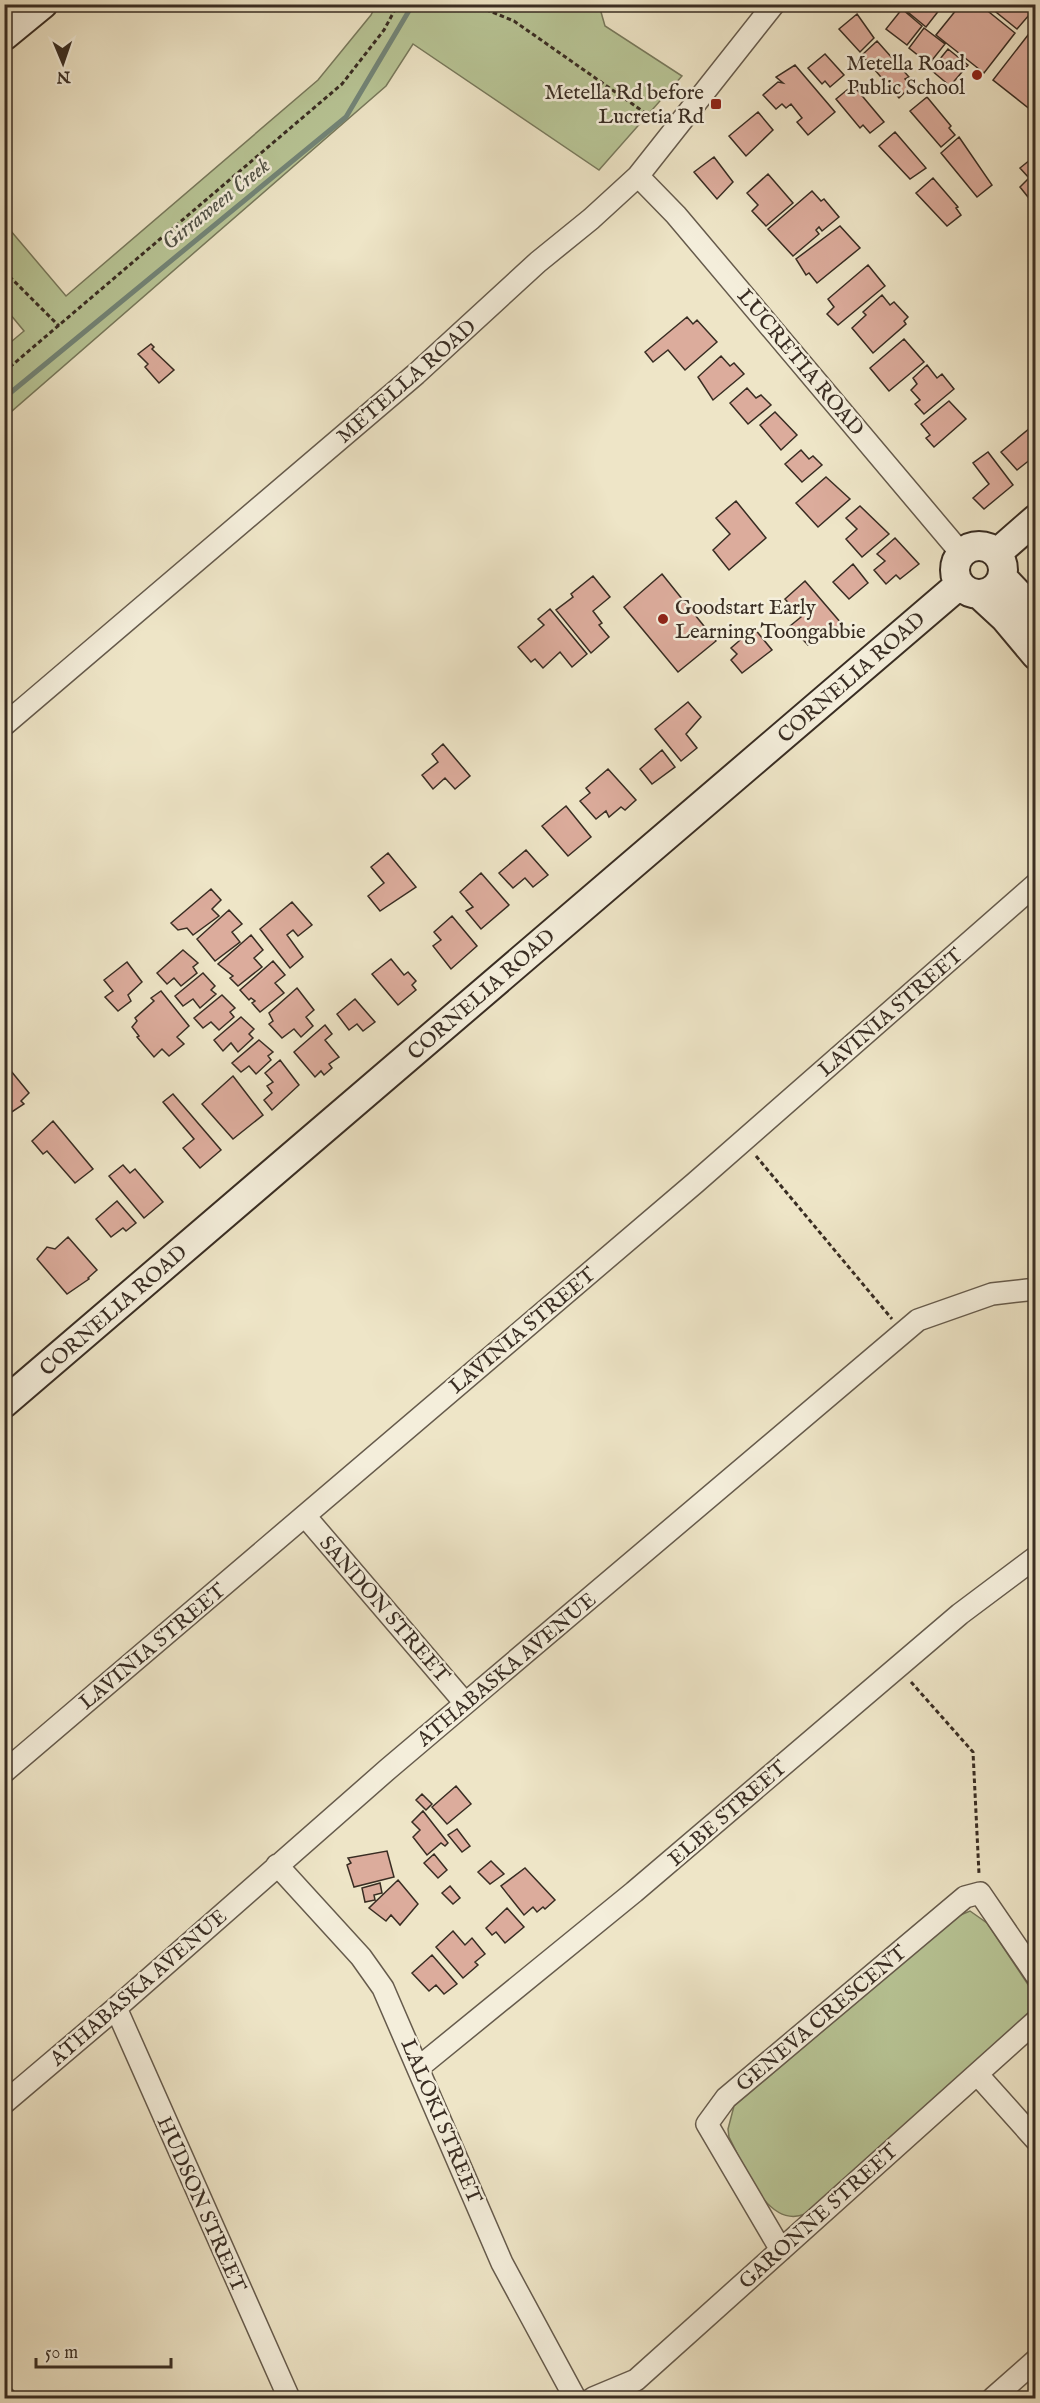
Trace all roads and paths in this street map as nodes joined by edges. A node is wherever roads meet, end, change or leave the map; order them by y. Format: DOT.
graph roads {
  1 [pos="43,4"];
  2 [pos="398,4"];
  3 [pos="472,4"];
  4 [pos="774,4"];
  5 [pos="4,36"];
  6 [pos="651,117"];
  7 [pos="638,176"];
  8 [pos="4,271"];
  9 [pos="59,326"];
  10 [pos="4,372"];
  11 [pos="1035,519"];
  12 [pos="961,553"];
  13 [pos="999,565"];
  14 [pos="969,590"];
  15 [pos="1035,613"];
  16 [pos="1035,655"];
  17 [pos="4,725"];
  18 [pos="1035,884"];
  19 [pos="743,1141"];
  20 [pos="1035,1289"];
  21 [pos="903,1332"];
  22 [pos="4,1402"];
  23 [pos="305,1516"];
  24 [pos="1035,1557"];
  25 [pos="897,1667"];
  26 [pos="465,1703"];
  27 [pos="4,1772"];
  28 [pos="277,1865"];
  29 [pos="980,1893"];
  30 [pos="1035,1975"];
  31 [pos="116,2008"];
  32 [pos="1035,2021"];
  33 [pos="418,2068"];
  34 [pos="977,2074"];
  35 [pos="4,2103"];
  36 [pos="1035,2140"];
  37 [pos="781,2250"];
  38 [pos="1035,2360"];
  39 [pos="289,2398"];
  40 [pos="575,2398"];
  41 [pos="593,2398"];
  42 [pos="993,2398"];
  1 -- 5 [label="street"];
  2 -- 9 [label="path"];
  3 -- 6 [label="path"];
  4 -- 7 [label="street, METELLA ROAD"];
  7 -- 12 [label="street, LUCRETIA ROAD"];
  7 -- 17 [label="street, METELLA ROAD"];
  8 -- 9 [label="path"];
  9 -- 10 [label="path"];
  11 -- 13 [label="street"];
  12 -- 13 [label="street"];
  12 -- 14 [label="street"];
  13 -- 14 [label="street"];
  13 -- 15 [label="street"];
  14 -- 16 [label="street"];
  14 -- 22 [label="street, CORNELIA ROAD"];
  18 -- 19 [label="street, LAVINIA STREET"];
  19 -- 21 [label="path"];
  19 -- 23 [label="street, LAVINIA STREET"];
  20 -- 21 [label="street, ATHABASKA AVENUE"];
  21 -- 26 [label="street, ATHABASKA AVENUE"];
  23 -- 26 [label="street, SANDON STREET"];
  23 -- 27 [label="street, LAVINIA STREET"];
  24 -- 25 [label="street, ELBE STREET"];
  25 -- 29 [label="path"];
  25 -- 33 [label="street, ELBE STREET"];
  26 -- 28 [label="street, ATHABASKA AVENUE"];
  28 -- 31 [label="street, ATHABASKA AVENUE"];
  28 -- 33 [label="street, LALOKI STREET"];
  29 -- 30 [label="street"];
  29 -- 37 [label="street, GENEVA CRESCENT"];
  31 -- 35 [label="street, ATHABASKA AVENUE"];
  31 -- 39 [label="street, HUDSON STREET"];
  32 -- 34 [label="street, GARONNE STREET"];
  33 -- 40 [label="street, LALOKI STREET"];
  34 -- 36 [label="street"];
  34 -- 37 [label="street, GARONNE STREET"];
  37 -- 41 [label="street, GARONNE STREET"];
  38 -- 42 [label="street"];
}
